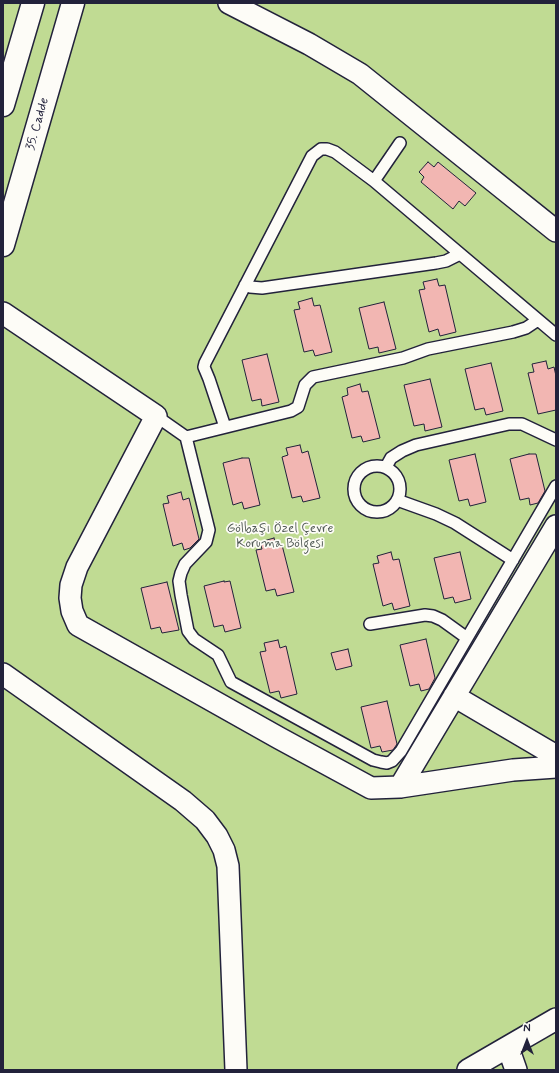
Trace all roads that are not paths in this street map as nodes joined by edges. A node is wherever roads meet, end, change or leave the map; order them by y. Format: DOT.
graph roads {
  1 [pos="33,3"];
  2 [pos="73,3"];
  3 [pos="229,3"];
  4 [pos="3,105"];
  5 [pos="400,143"];
  6 [pos="374,181"];
  7 [pos="556,231"];
  8 [pos="3,245"];
  9 [pos="460,254"];
  10 [pos="245,285"];
  11 [pos="3,313"];
  12 [pos="538,320"];
  13 [pos="556,335"];
  14 [pos="156,416"];
  15 [pos="225,427"];
  16 [pos="186,437"];
  17 [pos="556,440"];
  18 [pos="386,468"];
  19 [pos="556,486"];
  20 [pos="398,500"];
  21 [pos="556,526"];
  22 [pos="513,560"];
  23 [pos="370,624"];
  24 [pos="467,638"];
  25 [pos="3,674"];
  26 [pos="454,696"];
  27 [pos="556,756"];
  28 [pos="556,767"];
  29 [pos="400,787"];
  30 [pos="556,1019"];
  31 [pos="508,1047"];
  32 [pos="236,1070"];
  33 [pos="468,1070"];
  34 [pos="516,1070"];
  1 -- 4 [label="street"];
  2 -- 8 [label="street, 35. Cadde"];
  3 -- 7 [label="street"];
  5 -- 6 [label="lane"];
  6 -- 9 [label="lane"];
  6 -- 10 [label="lane"];
  9 -- 10 [label="lane"];
  9 -- 12 [label="lane"];
  10 -- 15 [label="lane"];
  11 -- 14 [label="street"];
  12 -- 13 [label="lane"];
  12 -- 15 [label="lane"];
  14 -- 16 [label="lane"];
  14 -- 29 [label="street"];
  15 -- 16 [label="lane"];
  16 -- 24 [label="lane"];
  17 -- 18 [label="lane"];
  18 -- 20 [label="lane"];
  18 -- 20 [label="lane"];
  19 -- 22 [label="lane"];
  20 -- 22 [label="lane"];
  21 -- 26 [label="street"];
  22 -- 24 [label="lane"];
  23 -- 24 [label="lane"];
  25 -- 32 [label="street"];
  26 -- 27 [label="street"];
  26 -- 29 [label="street"];
  28 -- 29 [label="street"];
  30 -- 31 [label="street"];
  31 -- 33 [label="street"];
  31 -- 34 [label="street"];
}
